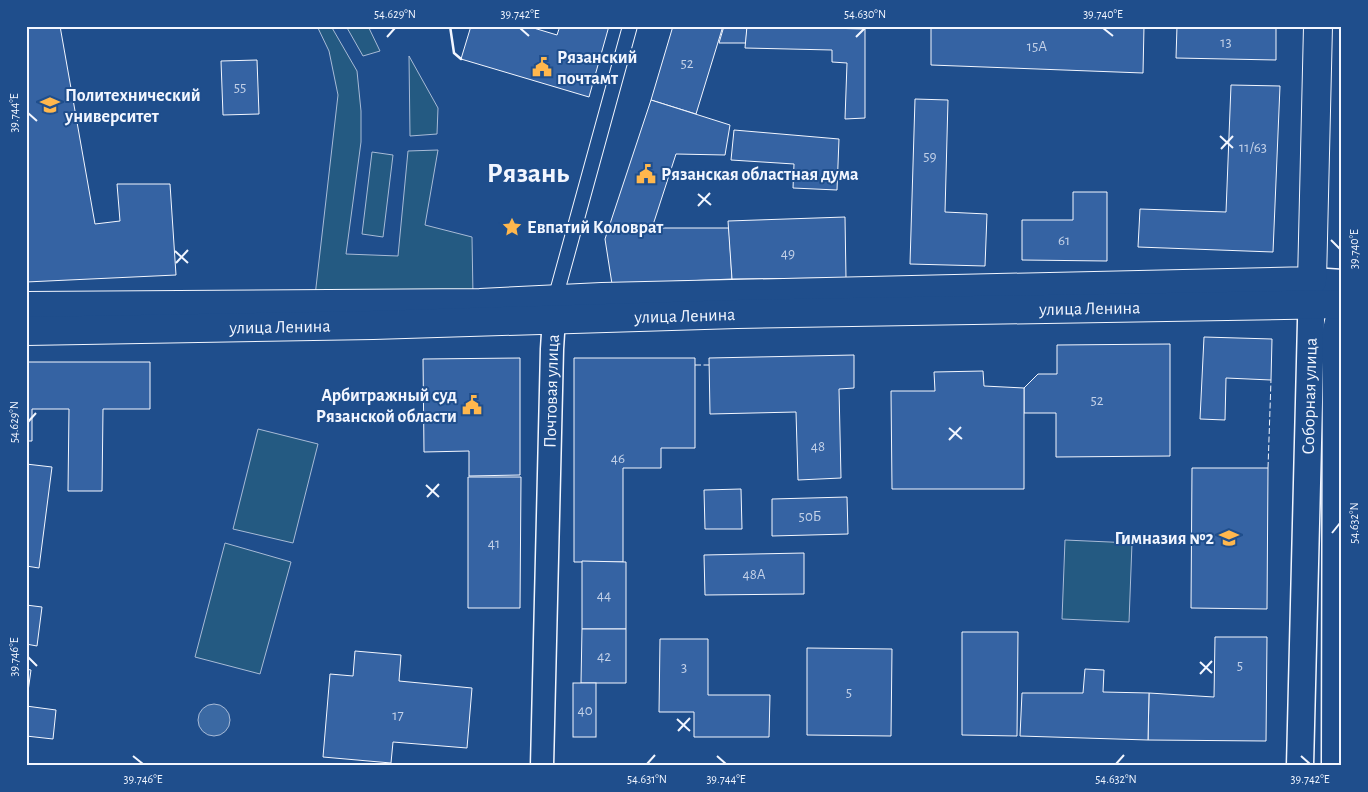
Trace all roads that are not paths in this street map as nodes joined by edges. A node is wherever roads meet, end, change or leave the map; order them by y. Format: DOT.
graph roads {
  1 [pos="630,26"];
  2 [pos="1318,26"];
  3 [pos="1342,283"];
  4 [pos="1312,293"];
  5 [pos="1342,305"];
  6 [pos="26,306"];
  7 [pos="554,309"];
  8 [pos="26,331"];
  9 [pos="542,766"];
  10 [pos="1300,766"];
  11 [pos="1335,766"];
  1 -- 7 [label="street, Почтовая улица"];
  2 -- 4 [label="main road, Соборная улица"];
  3 -- 4 [label="main road, улица Ленина"];
  4 -- 5 [label="main road, улица Ленина"];
  4 -- 7 [label="main road, улица Ленина"];
  4 -- 10 [label="main road, Соборная улица"];
  5 -- 11 [label="main road, Соборная улица"];
  6 -- 7 [label="main road, улица Ленина"];
  7 -- 8 [label="main road, улица Ленина"];
  7 -- 9 [label="street, Почтовая улица"];
}
